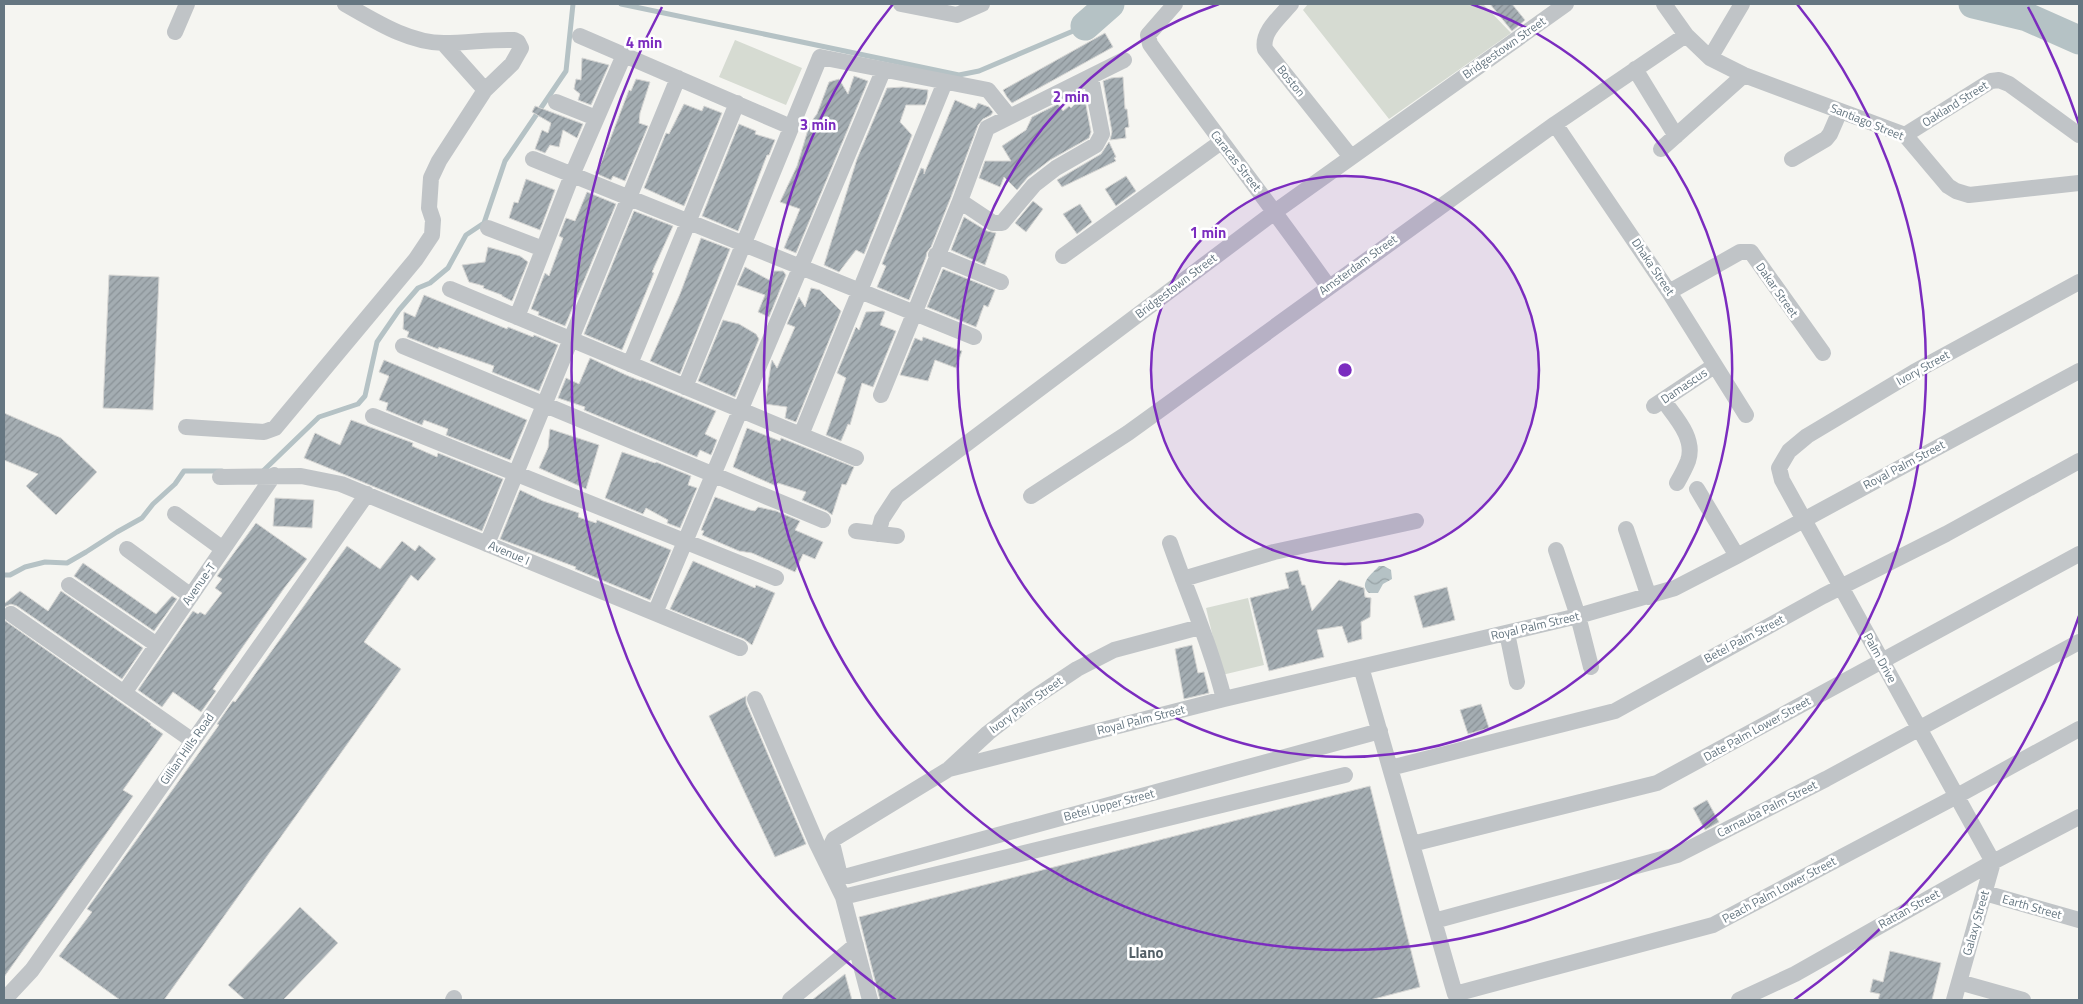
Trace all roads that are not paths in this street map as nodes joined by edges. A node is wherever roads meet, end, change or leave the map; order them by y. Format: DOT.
graph roads {
  1 [pos="187,4"];
  2 [pos="345,4"];
  3 [pos="901,4"];
  4 [pos="982,4"];
  5 [pos="1175,4"];
  6 [pos="1291,4"];
  7 [pos="1664,4"];
  8 [pos="1742,4"];
  9 [pos="1556,6"];
  10 [pos="175,32"];
  11 [pos="1686,35"];
  12 [pos="580,36"];
  13 [pos="443,44"];
  14 [pos="624,55"];
  15 [pos="1710,58"];
  16 [pos="1124,60"];
  17 [pos="1636,69"];
  18 [pos="883,71"];
  19 [pos="1744,75"];
  20 [pos="678,78"];
  21 [pos="1091,78"];
  22 [pos="945,82"];
  23 [pos="485,90"];
  24 [pos="556,102"];
  25 [pos="737,103"];
  26 [pos="1840,110"];
  27 [pos="1009,116"];
  28 [pos="596,118"];
  29 [pos="1554,124"];
  30 [pos="791,127"];
  31 [pos="1906,135"];
  32 [pos="2079,135"];
  33 [pos="1676,136"];
  34 [pos="1221,142"];
  35 [pos="1661,149"];
  36 [pos="1351,157"];
  37 [pos="532,159"];
  38 [pos="1792,159"];
  39 [pos="572,175"];
  40 [pos="2079,183"];
  41 [pos="629,198"];
  42 [pos="960,201"];
  43 [pos="1276,211"];
  44 [pos="687,222"];
  45 [pos="488,228"];
  46 [pos="743,244"];
  47 [pos="543,249"];
  48 [pos="936,255"];
  49 [pos="1063,256"];
  50 [pos="800,267"];
  51 [pos="1001,282"];
  52 [pos="2079,282"];
  53 [pos="1328,286"];
  54 [pos="450,289"];
  55 [pos="860,291"];
  56 [pos="1670,292"];
  57 [pos="914,313"];
  58 [pos="517,317"];
  59 [pos="974,337"];
  60 [pos="571,339"];
  61 [pos="403,346"];
  62 [pos="1822,353"];
  63 [pos="630,364"];
  64 [pos="1714,366"];
  65 [pos="2079,371"];
  66 [pos="685,387"];
  67 [pos="881,396"];
  68 [pos="544,405"];
  69 [pos="741,410"];
  70 [pos="1746,415"];
  71 [pos="373,416"];
  72 [pos="186,427"];
  73 [pos="801,435"];
  74 [pos="856,458"];
  75 [pos="2079,461"];
  76 [pos="1779,468"];
  77 [pos="516,473"];
  78 [pos="713,475"];
  79 [pos="274,476"];
  80 [pos="220,477"];
  81 [pos="1677,483"];
  82 [pos="1697,489"];
  83 [pos="366,494"];
  84 [pos="1031,496"];
  85 [pos="175,514"];
  86 [pos="1804,519"];
  87 [pos="823,520"];
  88 [pos="1416,521"];
  89 [pos="1626,529"];
  90 [pos="856,531"];
  91 [pos="878,534"];
  92 [pos="897,536"];
  93 [pos="685,541"];
  94 [pos="1170,543"];
  95 [pos="487,544"];
  96 [pos="127,549"];
  97 [pos="223,549"];
  98 [pos="1556,550"];
  99 [pos="2079,554"];
  100 [pos="1737,556"];
  101 [pos="776,578"];
  102 [pos="1183,579"];
  103 [pos="69,585"];
  104 [pos="1841,588"];
  105 [pos="191,596"];
  106 [pos="1649,597"];
  107 [pos="11,614"];
  108 [pos="655,614"];
  109 [pos="1578,616"];
  110 [pos="1200,627"];
  111 [pos="1507,633"];
  112 [pos="2079,642"];
  113 [pos="157,645"];
  114 [pos="740,648"];
  115 [pos="1882,660"];
  116 [pos="1361,667"];
  117 [pos="1591,667"];
  118 [pos="1518,682"];
  119 [pos="124,693"];
  120 [pos="755,698"];
  121 [pos="1224,699"];
  122 [pos="1918,728"];
  123 [pos="2079,729"];
  124 [pos="1380,731"];
  125 [pos="193,741"];
  126 [pos="1390,768"];
  127 [pos="949,769"];
  128 [pos="1345,775"];
  129 [pos="1957,796"];
  130 [pos="2079,817"];
  131 [pos="1412,844"];
  132 [pos="1989,855"];
  133 [pos="838,872"];
  134 [pos="1985,893"];
  135 [pos="843,898"];
  136 [pos="2079,920"];
  137 [pos="1434,921"];
  138 [pos="856,946"];
  139 [pos="1959,982"];
  140 [pos="1763,995"];
  141 [pos="4,1000"];
  142 [pos="790,1000"];
  143 [pos="870,1000"];
  144 [pos="1739,1000"];
  145 [pos="1954,1000"];
  146 [pos="2023,1000"];
  1 -- 10 [label="street"];
  2 -- 13 [label="street"];
  3 -- 4 [label="street"];
  5 -- 34 [label="street, Caracas Street"];
  6 -- 36 [label="street, Boston"];
  7 -- 11 [label="street, Santiago Street"];
  8 -- 15 [label="street"];
  9 -- 36 [label="street, Bridgestown Street"];
  11 -- 15 [label="street, Santiago Street"];
  11 -- 17 [label="street, Amsterdam Street"];
  12 -- 14 [label="street"];
  13 -- 23 [label="street"];
  13 -- 23 [label="street"];
  14 -- 20 [label="street"];
  14 -- 28 [label="street"];
  15 -- 19 [label="street, Santiago Street"];
  16 -- 21 [label="street"];
  17 -- 29 [label="street, Amsterdam Street"];
  17 -- 33 [label="street"];
  18 -- 22 [label="street"];
  18 -- 30 [label="street"];
  18 -- 50 [label="street"];
  19 -- 26 [label="street, Santiago Street"];
  19 -- 33 [label="street"];
  20 -- 25 [label="street"];
  20 -- 41 [label="street"];
  21 -- 27 [label="street"];
  21 -- 42 [label="street"];
  22 -- 27 [label="street"];
  22 -- 55 [label="street"];
  23 -- 72 [label="street"];
  24 -- 28 [label="street"];
  25 -- 30 [label="street"];
  25 -- 44 [label="street"];
  26 -- 31 [label="street, Santiago Street"];
  26 -- 38 [label="street"];
  27 -- 42 [label="street"];
  28 -- 39 [label="street"];
  29 -- 53 [label="street, Amsterdam Street"];
  29 -- 56 [label="street, Dhaka Street"];
  30 -- 46 [label="street"];
  31 -- 32 [label="street, Oakland Street"];
  31 -- 40 [label="street, Santiago Street"];
  33 -- 35 [label="street"];
  34 -- 43 [label="street, Caracas Street"];
  34 -- 49 [label="street"];
  36 -- 43 [label="street, Bridgestown Street"];
  37 -- 39 [label="street"];
  39 -- 41 [label="street"];
  39 -- 47 [label="street"];
  41 -- 44 [label="street"];
  41 -- 60 [label="street"];
  42 -- 48 [label="street"];
  43 -- 53 [label="street, Caracas Street"];
  43 -- 91 [label="street, Bridgestown Street"];
  44 -- 46 [label="street"];
  44 -- 63 [label="street"];
  45 -- 47 [label="street"];
  46 -- 50 [label="street"];
  46 -- 66 [label="street"];
  47 -- 58 [label="street"];
  48 -- 51 [label="street"];
  48 -- 57 [label="street"];
  50 -- 55 [label="street"];
  50 -- 69 [label="street"];
  52 -- 76 [label="street, Ivory Street"];
  53 -- 84 [label="street, Amsterdam Street"];
  54 -- 58 [label="street"];
  55 -- 57 [label="street"];
  55 -- 73 [label="street"];
  56 -- 62 [label="street, Dakar Street"];
  56 -- 64 [label="street, Dhaka Street"];
  57 -- 59 [label="street"];
  57 -- 67 [label="street"];
  58 -- 60 [label="street"];
  60 -- 63 [label="street"];
  60 -- 68 [label="street"];
  61 -- 68 [label="street"];
  63 -- 66 [label="street"];
  64 -- 70 [label="street, Dhaka Street"];
  64 -- 81 [label="street, Damascus"];
  65 -- 86 [label="street, Royal Palm Street"];
  66 -- 69 [label="street"];
  68 -- 77 [label="street"];
  68 -- 78 [label="street"];
  69 -- 73 [label="street"];
  69 -- 78 [label="street"];
  71 -- 77 [label="street"];
  73 -- 74 [label="street"];
  75 -- 104 [label="street, Betel Palm Street"];
  76 -- 86 [label="street, Palm Drive"];
  77 -- 93 [label="street"];
  77 -- 95 [label="street"];
  78 -- 87 [label="street"];
  78 -- 93 [label="street"];
  79 -- 80 [label="street, Avenue I"];
  79 -- 83 [label="street, Avenue I"];
  79 -- 97 [label="street, Avenue-T"];
  82 -- 100 [label="street"];
  83 -- 95 [label="street, Avenue I"];
  83 -- 125 [label="street, Gillian Hills Road"];
  85 -- 97 [label="street"];
  86 -- 100 [label="street, Royal Palm Street"];
  86 -- 104 [label="street, Palm Drive"];
  88 -- 102 [label="street"];
  89 -- 106 [label="street"];
  90 -- 91 [label="street"];
  91 -- 92 [label="street"];
  93 -- 101 [label="street"];
  93 -- 108 [label="street"];
  94 -- 102 [label="street"];
  95 -- 108 [label="street, Avenue I"];
  96 -- 105 [label="street"];
  97 -- 105 [label="street, Avenue-T"];
  98 -- 109 [label="street"];
  99 -- 115 [label="street, Date Palm Lower Street"];
  100 -- 106 [label="street, Royal Palm Street"];
  102 -- 110 [label="street"];
  103 -- 113 [label="street"];
  104 -- 115 [label="street, Palm Drive"];
  104 -- 126 [label="street, Betel Palm Street"];
  105 -- 113 [label="street, Avenue-T"];
  106 -- 109 [label="street, Royal Palm Street"];
  107 -- 119 [label="street"];
  108 -- 114 [label="street, Avenue I"];
  109 -- 111 [label="street, Royal Palm Street"];
  109 -- 117 [label="street"];
  110 -- 121 [label="street"];
  110 -- 127 [label="street, Ivory Palm Street"];
  111 -- 116 [label="street, Royal Palm Street"];
  111 -- 118 [label="street"];
  112 -- 122 [label="street, Carnauba Palm Street"];
  113 -- 119 [label="street, Avenue-T"];
  115 -- 122 [label="street, Palm Drive"];
  115 -- 131 [label="street, Date Palm Lower Street"];
  116 -- 121 [label="street, Royal Palm Street"];
  116 -- 124 [label="street"];
  119 -- 125 [label="street"];
  120 -- 135 [label="street"];
  121 -- 127 [label="street, Royal Palm Street"];
  122 -- 129 [label="street, Palm Drive"];
  122 -- 137 [label="street, Carnauba Palm Street"];
  123 -- 129 [label="street, Peach Palm Lower Street"];
  124 -- 126 [label="street"];
  124 -- 133 [label="street, Betel Upper Street"];
  125 -- 141 [label="street, Gillian Hills Road"];
  126 -- 131 [label="street"];
  127 -- 133 [label="street, Ivory Palm Street"];
  128 -- 135 [label="street"];
  129 -- 132 [label="street, Palm Drive"];
  129 -- 137 [label="street, Peach Palm Lower Street"];
  130 -- 132 [label="street, Rattan Street"];
  131 -- 137 [label="street"];
  132 -- 134 [label="street, Galaxy Street"];
  132 -- 140 [label="street, Rattan Street"];
  134 -- 136 [label="street, Earth Street"];
  134 -- 139 [label="street, Galaxy Street"];
  135 -- 138 [label="street"];
  138 -- 142 [label="street"];
  138 -- 143 [label="street"];
  139 -- 145 [label="street, Galaxy Street"];
  139 -- 146 [label="street"];
  140 -- 144 [label="street, Rattan Street"];
}
